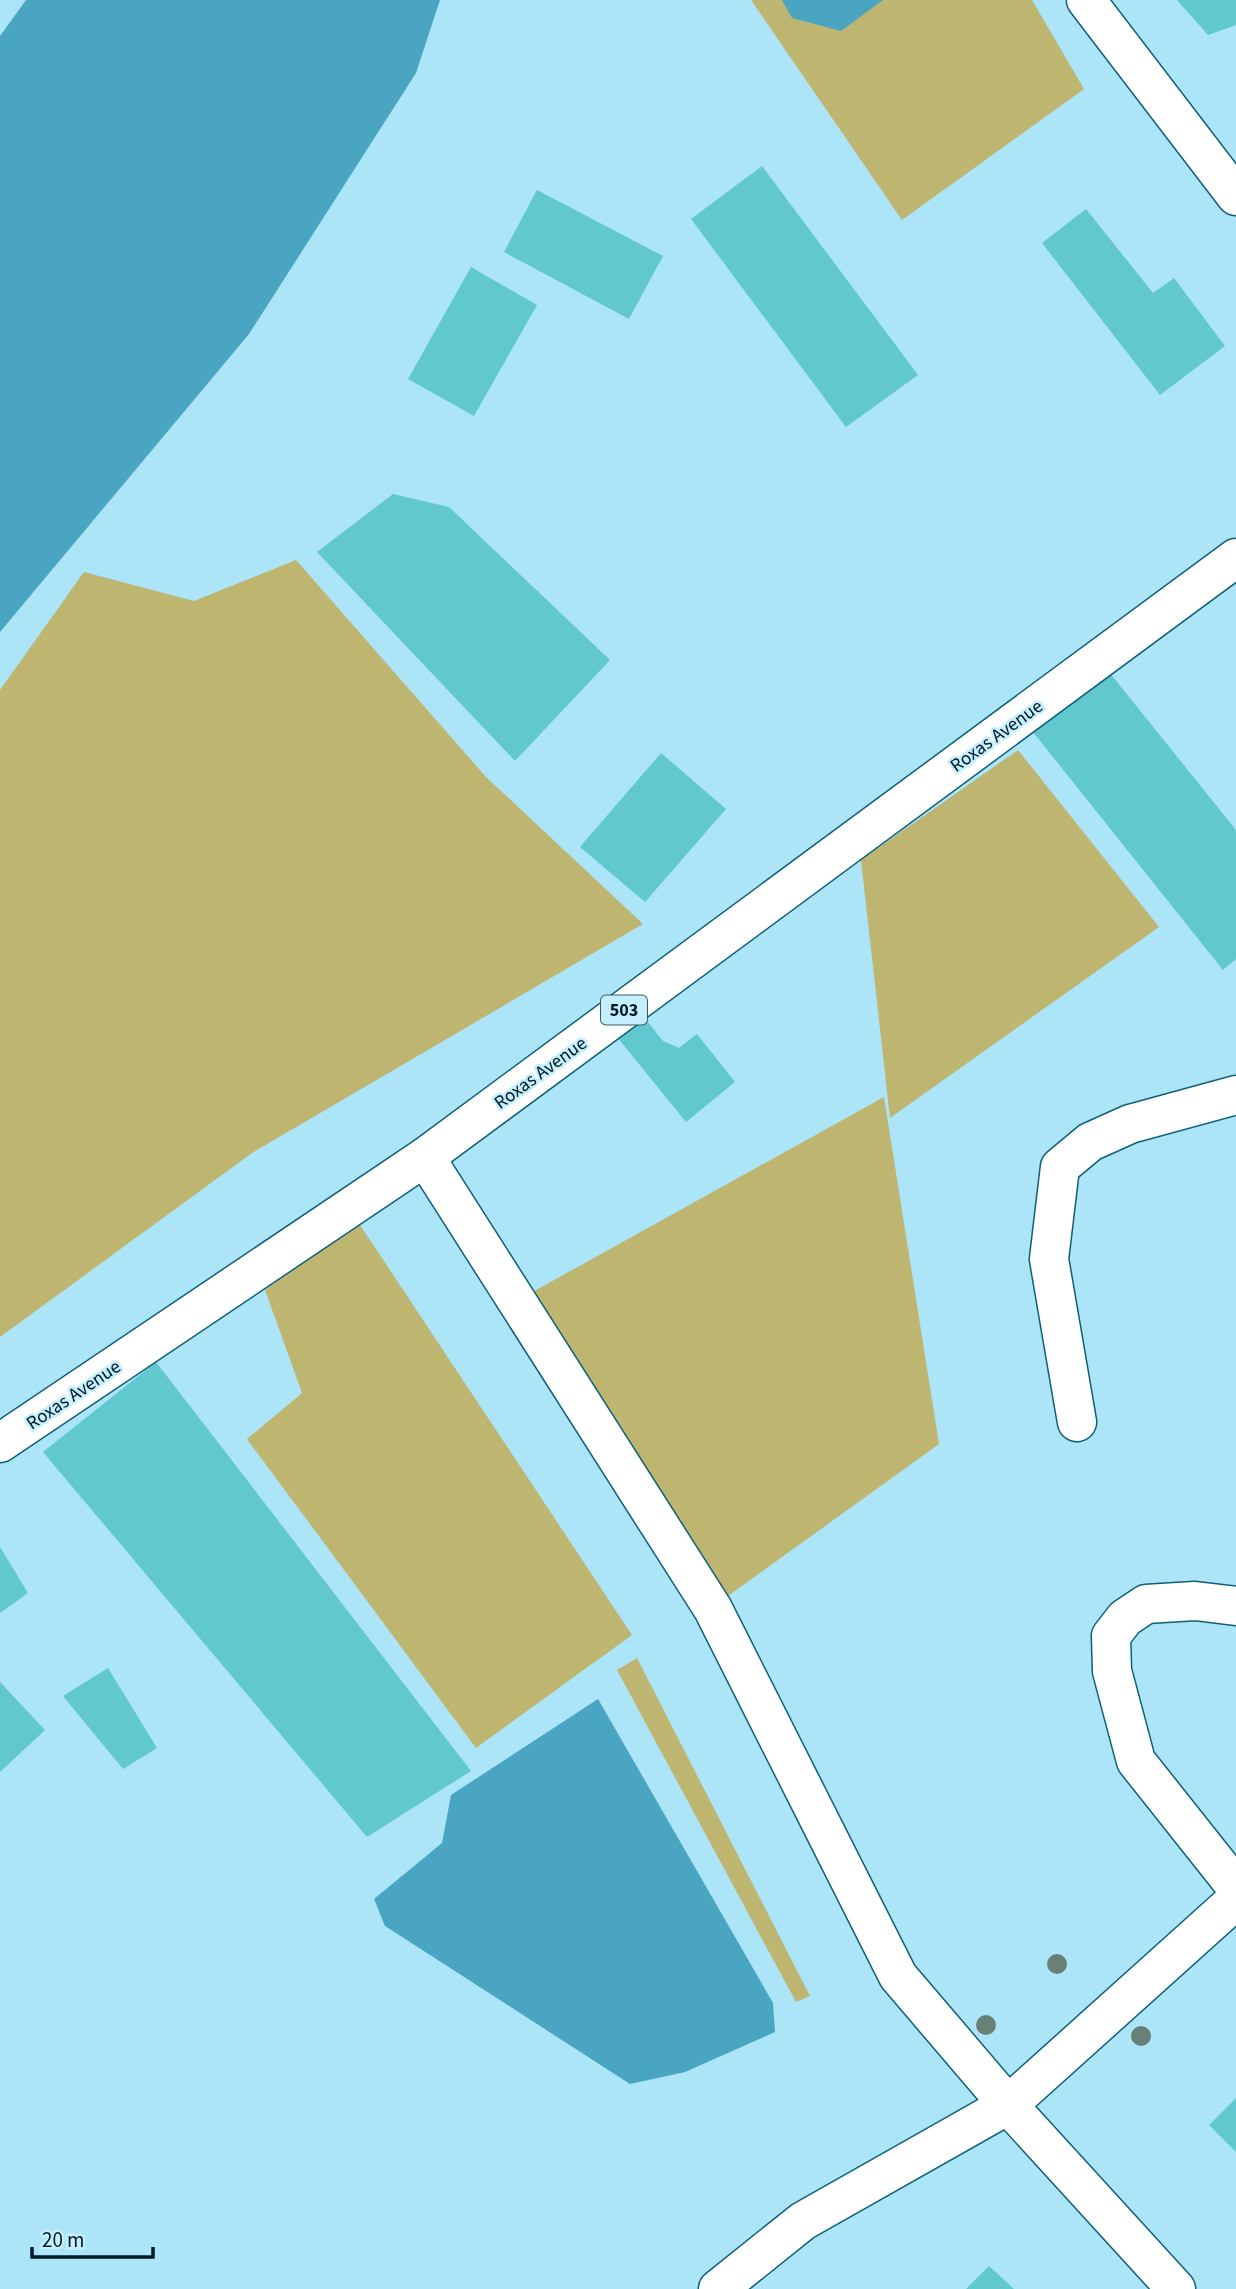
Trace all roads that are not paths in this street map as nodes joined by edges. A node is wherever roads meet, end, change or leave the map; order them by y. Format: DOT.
graph roads {
  1 [pos="1087,0"];
  2 [pos="1236,196"];
  3 [pos="1236,558"];
  4 [pos="1236,1094"];
  5 [pos="425,1157"];
  6 [pos="1077,1422"];
  7 [pos="0,1443"];
  8 [pos="1236,1606"];
  9 [pos="1236,1886"];
  10 [pos="1236,1900"];
  11 [pos="1008,2105"];
  12 [pos="718,2289"];
  13 [pos="1176,2289"];
  1 -- 2 [label="street"];
  3 -- 5 [label="street, Roxas Avenue / 503"];
  4 -- 6 [label="street"];
  5 -- 7 [label="street, Roxas Avenue / 503"];
  5 -- 11 [label="street"];
  8 -- 9 [label="street"];
  10 -- 11 [label="street"];
  11 -- 12 [label="street"];
  11 -- 13 [label="street"];
}
